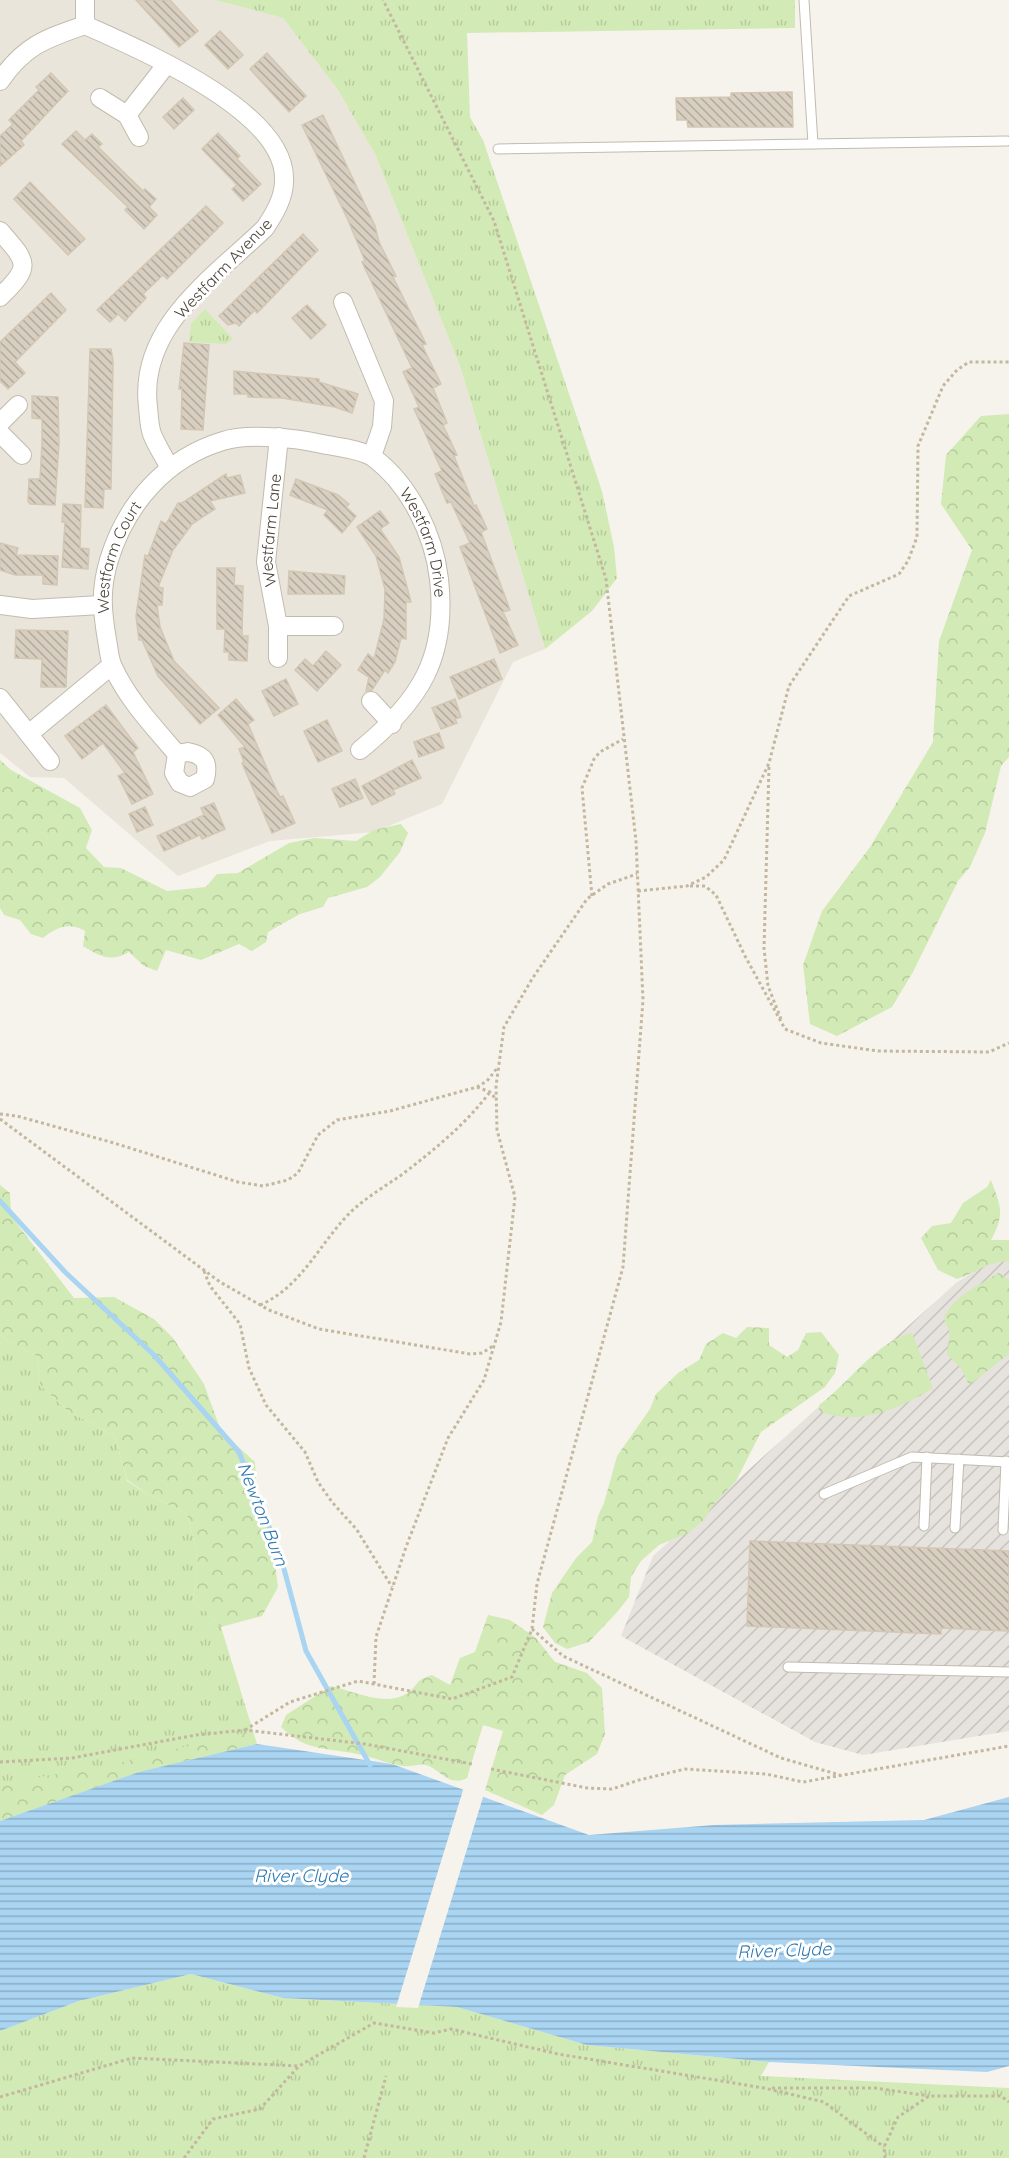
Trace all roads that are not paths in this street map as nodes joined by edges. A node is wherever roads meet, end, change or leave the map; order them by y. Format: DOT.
graph roads {
  1 [pos="85,0"];
  2 [pos="804,0"];
  3 [pos="85,25"];
  4 [pos="166,65"];
  5 [pos="0,81"];
  6 [pos="100,98"];
  7 [pos="127,115"];
  8 [pos="139,137"];
  9 [pos="1007,141"];
  10 [pos="813,144"];
  11 [pos="498,149"];
  12 [pos="0,231"];
  13 [pos="0,297"];
  14 [pos="343,303"];
  15 [pos="18,405"];
  16 [pos="0,423"];
  17 [pos="0,433"];
  18 [pos="279,437"];
  19 [pos="22,455"];
  20 [pos="372,456"];
  21 [pos="169,467"];
  22 [pos="0,605"];
  23 [pos="101,605"];
  24 [pos="278,626"];
  25 [pos="334,626"];
  26 [pos="278,658"];
  27 [pos="112,665"];
  28 [pos="0,698"];
  29 [pos="371,701"];
  30 [pos="392,724"];
  31 [pos="30,733"];
  32 [pos="360,750"];
  33 [pos="177,754"];
  34 [pos="50,761"];
  35 [pos="927,1457"];
  36 [pos="959,1459"];
  37 [pos="1007,1461"];
  38 [pos="825,1494"];
  39 [pos="924,1526"];
  40 [pos="955,1528"];
  41 [pos="1002,1530"];
  42 [pos="788,1667"];
  43 [pos="1009,1672"];
  1 -- 3 [label="street"];
  2 -- 10 [label="lane"];
  3 -- 4 [label="street, Westfarm Avenue"];
  3 -- 5 [label="street"];
  4 -- 7 [label="street"];
  4 -- 21 [label="street, Westfarm Avenue"];
  6 -- 7 [label="street"];
  7 -- 8 [label="street"];
  9 -- 10 [label="lane"];
  10 -- 11 [label="lane"];
  12 -- 13 [label="street"];
  14 -- 20 [label="street"];
  15 -- 16 [label="street"];
  17 -- 19 [label="street"];
  18 -- 20 [label="street"];
  18 -- 21 [label="street, Westfarm Court"];
  18 -- 24 [label="street, Westfarm Lane"];
  20 -- 30 [label="street, Westfarm Drive"];
  21 -- 23 [label="street, Westfarm Court"];
  22 -- 23 [label="street"];
  23 -- 27 [label="street, Westfarm Court"];
  24 -- 25 [label="street"];
  24 -- 26 [label="street, Westfarm Lane"];
  27 -- 31 [label="street"];
  27 -- 33 [label="street, Westfarm Court"];
  28 -- 31 [label="street"];
  29 -- 30 [label="street"];
  30 -- 32 [label="street, Westfarm Drive"];
  31 -- 34 [label="street"];
  35 -- 36 [label="lane"];
  35 -- 38 [label="lane"];
  35 -- 39 [label="lane"];
  36 -- 37 [label="lane"];
  36 -- 40 [label="lane"];
  37 -- 41 [label="lane"];
  42 -- 43 [label="lane"];
}
